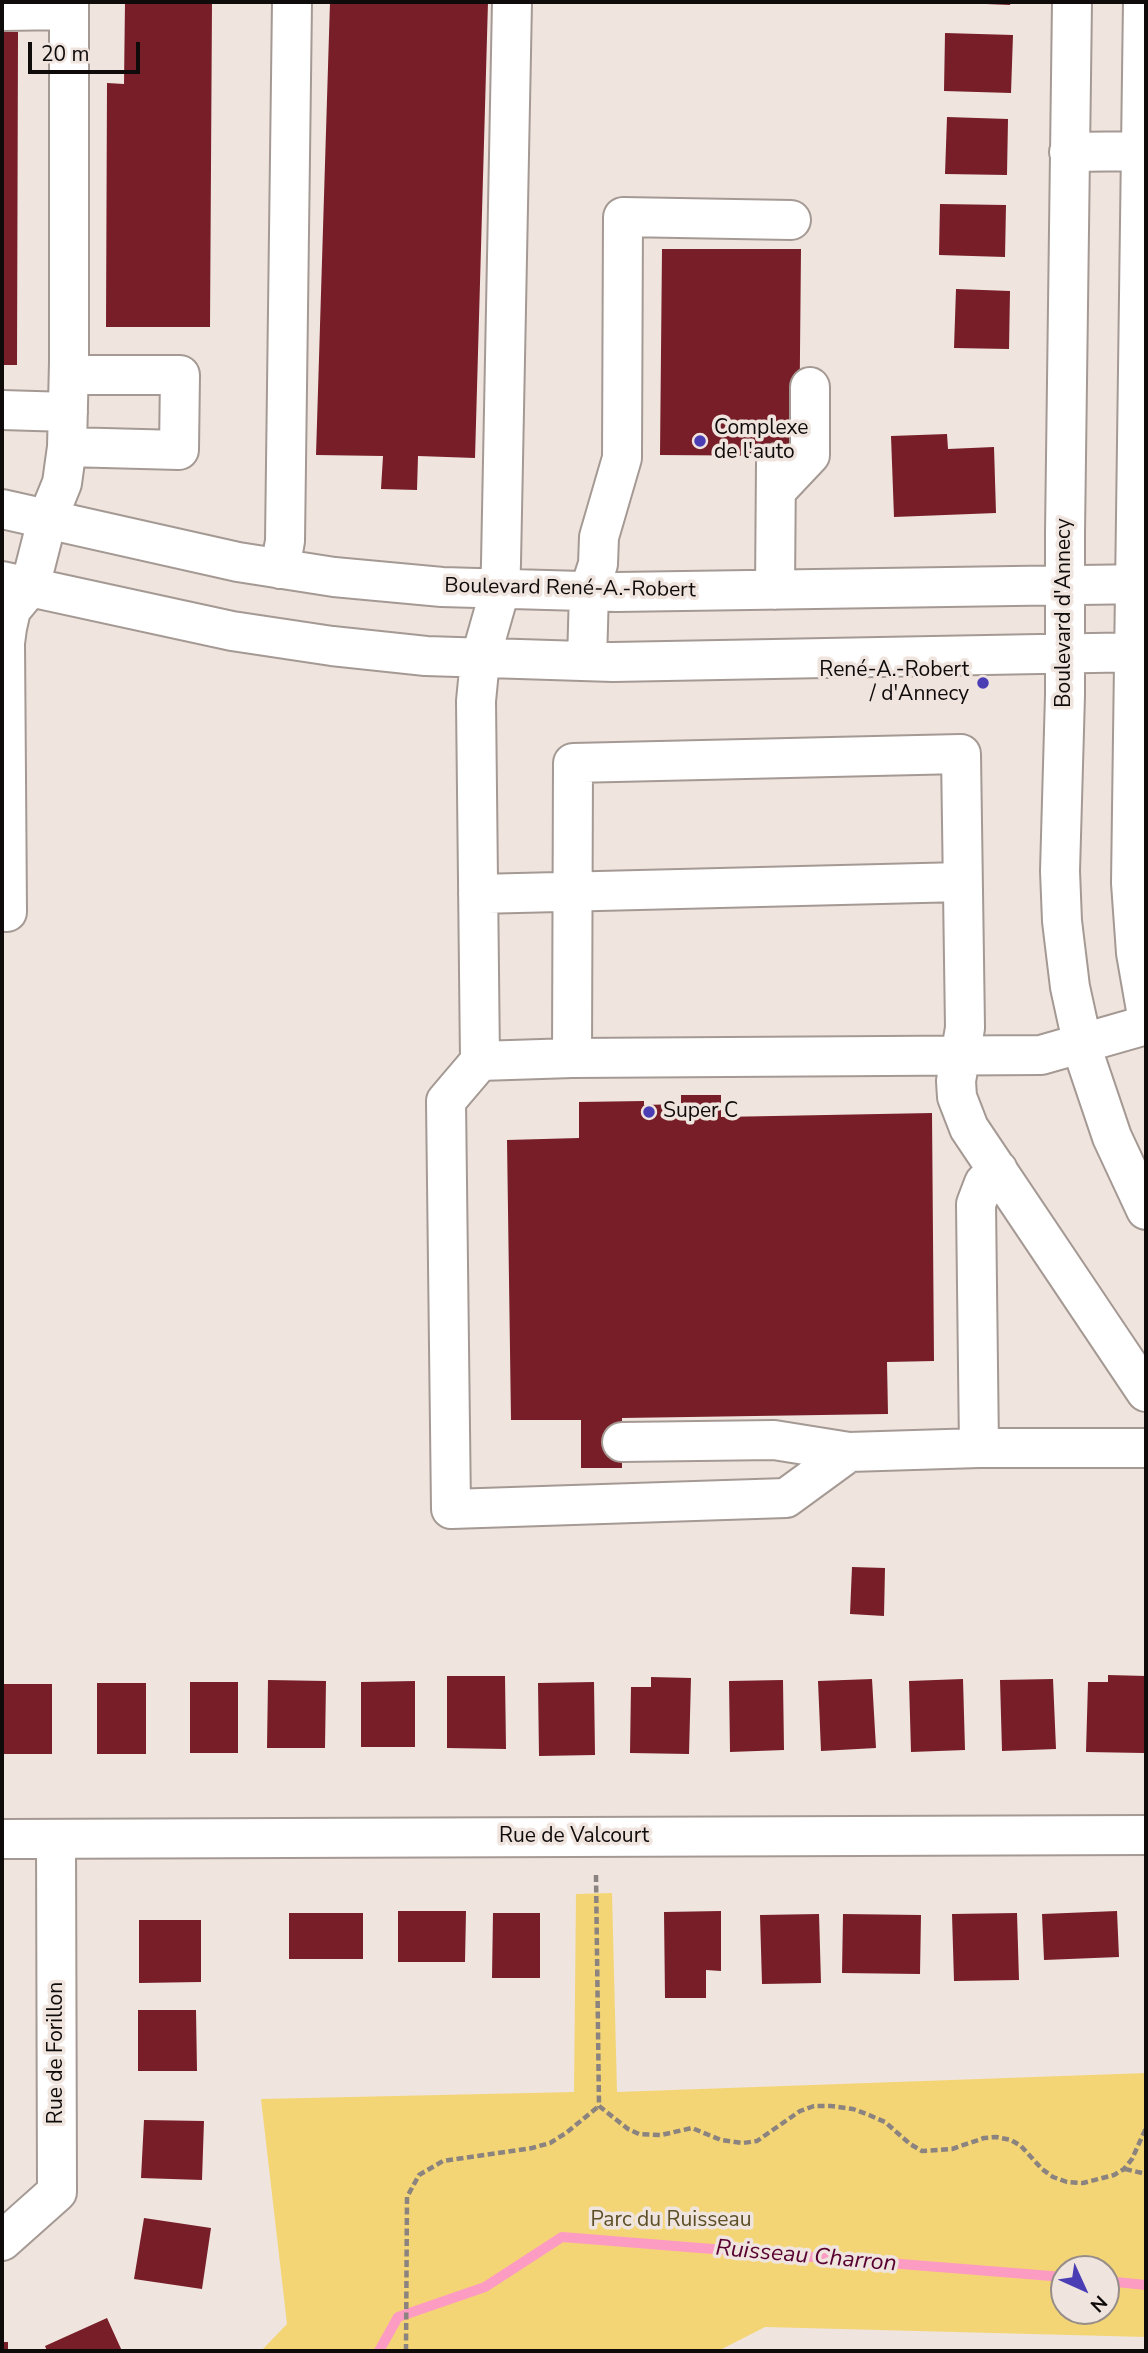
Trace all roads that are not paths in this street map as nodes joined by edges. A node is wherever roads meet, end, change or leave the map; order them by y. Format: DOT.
graph roads {
  1 [pos="292,2"];
  2 [pos="512,2"];
  3 [pos="1072,2"];
  4 [pos="1143,2"];
  5 [pos="69,6"];
  6 [pos="2,11"];
  7 [pos="1144,151"];
  8 [pos="1069,152"];
  9 [pos="791,220"];
  10 [pos="810,387"];
  11 [pos="2,410"];
  12 [pos="68,412"];
  13 [pos="2,509"];
  14 [pos="47,520"];
  15 [pos="280,569"];
  16 [pos="16,584"];
  17 [pos="1141,584"];
  18 [pos="1065,586"];
  19 [pos="500,590"];
  20 [pos="775,590"];
  21 [pos="589,592"];
  22 [pos="1140,652"];
  23 [pos="1065,654"];
  24 [pos="480,660"];
  25 [pos="587,661"];
  26 [pos="962,882"];
  27 [pos="573,891"];
  28 [pos="478,894"];
  29 [pos="7,912"];
  30 [pos="1146,1010"];
  31 [pos="1146,1025"];
  32 [pos="1082,1043"];
  33 [pos="960,1055"];
  34 [pos="572,1058"];
  35 [pos="480,1061"];
  36 [pos="998,1170"];
  37 [pos="1146,1210"];
  38 [pos="1146,1392"];
  39 [pos="622,1442"];
  40 [pos="979,1448"];
  41 [pos="1146,1448"];
  42 [pos="849,1452"];
  43 [pos="1146,1835"];
  44 [pos="2,1839"];
  45 [pos="56,1839"];
  46 [pos="2,2241"];
  1 -- 15 [label="street"];
  2 -- 19 [label="street"];
  3 -- 8 [label="street, Boulevard d'Annecy"];
  4 -- 7 [label="street"];
  5 -- 6 [label="street"];
  5 -- 12 [label="street"];
  7 -- 8 [label="street"];
  7 -- 17 [label="street"];
  8 -- 18 [label="street, Boulevard d'Annecy"];
  9 -- 21 [label="street"];
  10 -- 20 [label="street"];
  11 -- 12 [label="street"];
  12 -- 14 [label="street"];
  13 -- 14 [label="street, Boulevard René-A.-Robert"];
  14 -- 15 [label="street, Boulevard René-A.-Robert"];
  14 -- 16 [label="street"];
  15 -- 19 [label="street, Boulevard René-A.-Robert"];
  16 -- 24 [label="street"];
  16 -- 29 [label="street"];
  17 -- 18 [label="street, Boulevard René-A.-Robert"];
  17 -- 22 [label="street"];
  18 -- 20 [label="street, Boulevard René-A.-Robert"];
  18 -- 23 [label="street, Boulevard d'Annecy"];
  19 -- 21 [label="street, Boulevard René-A.-Robert"];
  19 -- 24 [label="street"];
  20 -- 21 [label="street, Boulevard René-A.-Robert"];
  21 -- 25 [label="street"];
  22 -- 23 [label="street"];
  22 -- 30 [label="street"];
  23 -- 25 [label="street"];
  23 -- 32 [label="street, Boulevard d'Annecy"];
  24 -- 25 [label="street"];
  24 -- 28 [label="street"];
  26 -- 27 [label="street"];
  26 -- 27 [label="street"];
  26 -- 33 [label="street"];
  27 -- 28 [label="street"];
  27 -- 34 [label="street"];
  28 -- 35 [label="street"];
  31 -- 32 [label="street"];
  32 -- 33 [label="street"];
  32 -- 37 [label="street, Boulevard d'Annecy"];
  33 -- 34 [label="street"];
  33 -- 36 [label="street"];
  34 -- 35 [label="street"];
  35 -- 42 [label="street"];
  36 -- 38 [label="street"];
  36 -- 40 [label="street"];
  39 -- 42 [label="street"];
  40 -- 41 [label="street"];
  40 -- 42 [label="street"];
  43 -- 45 [label="street, Rue de Valcourt"];
  44 -- 45 [label="street, Rue de Valcourt"];
  45 -- 46 [label="street, Rue de Forillon"];
}
